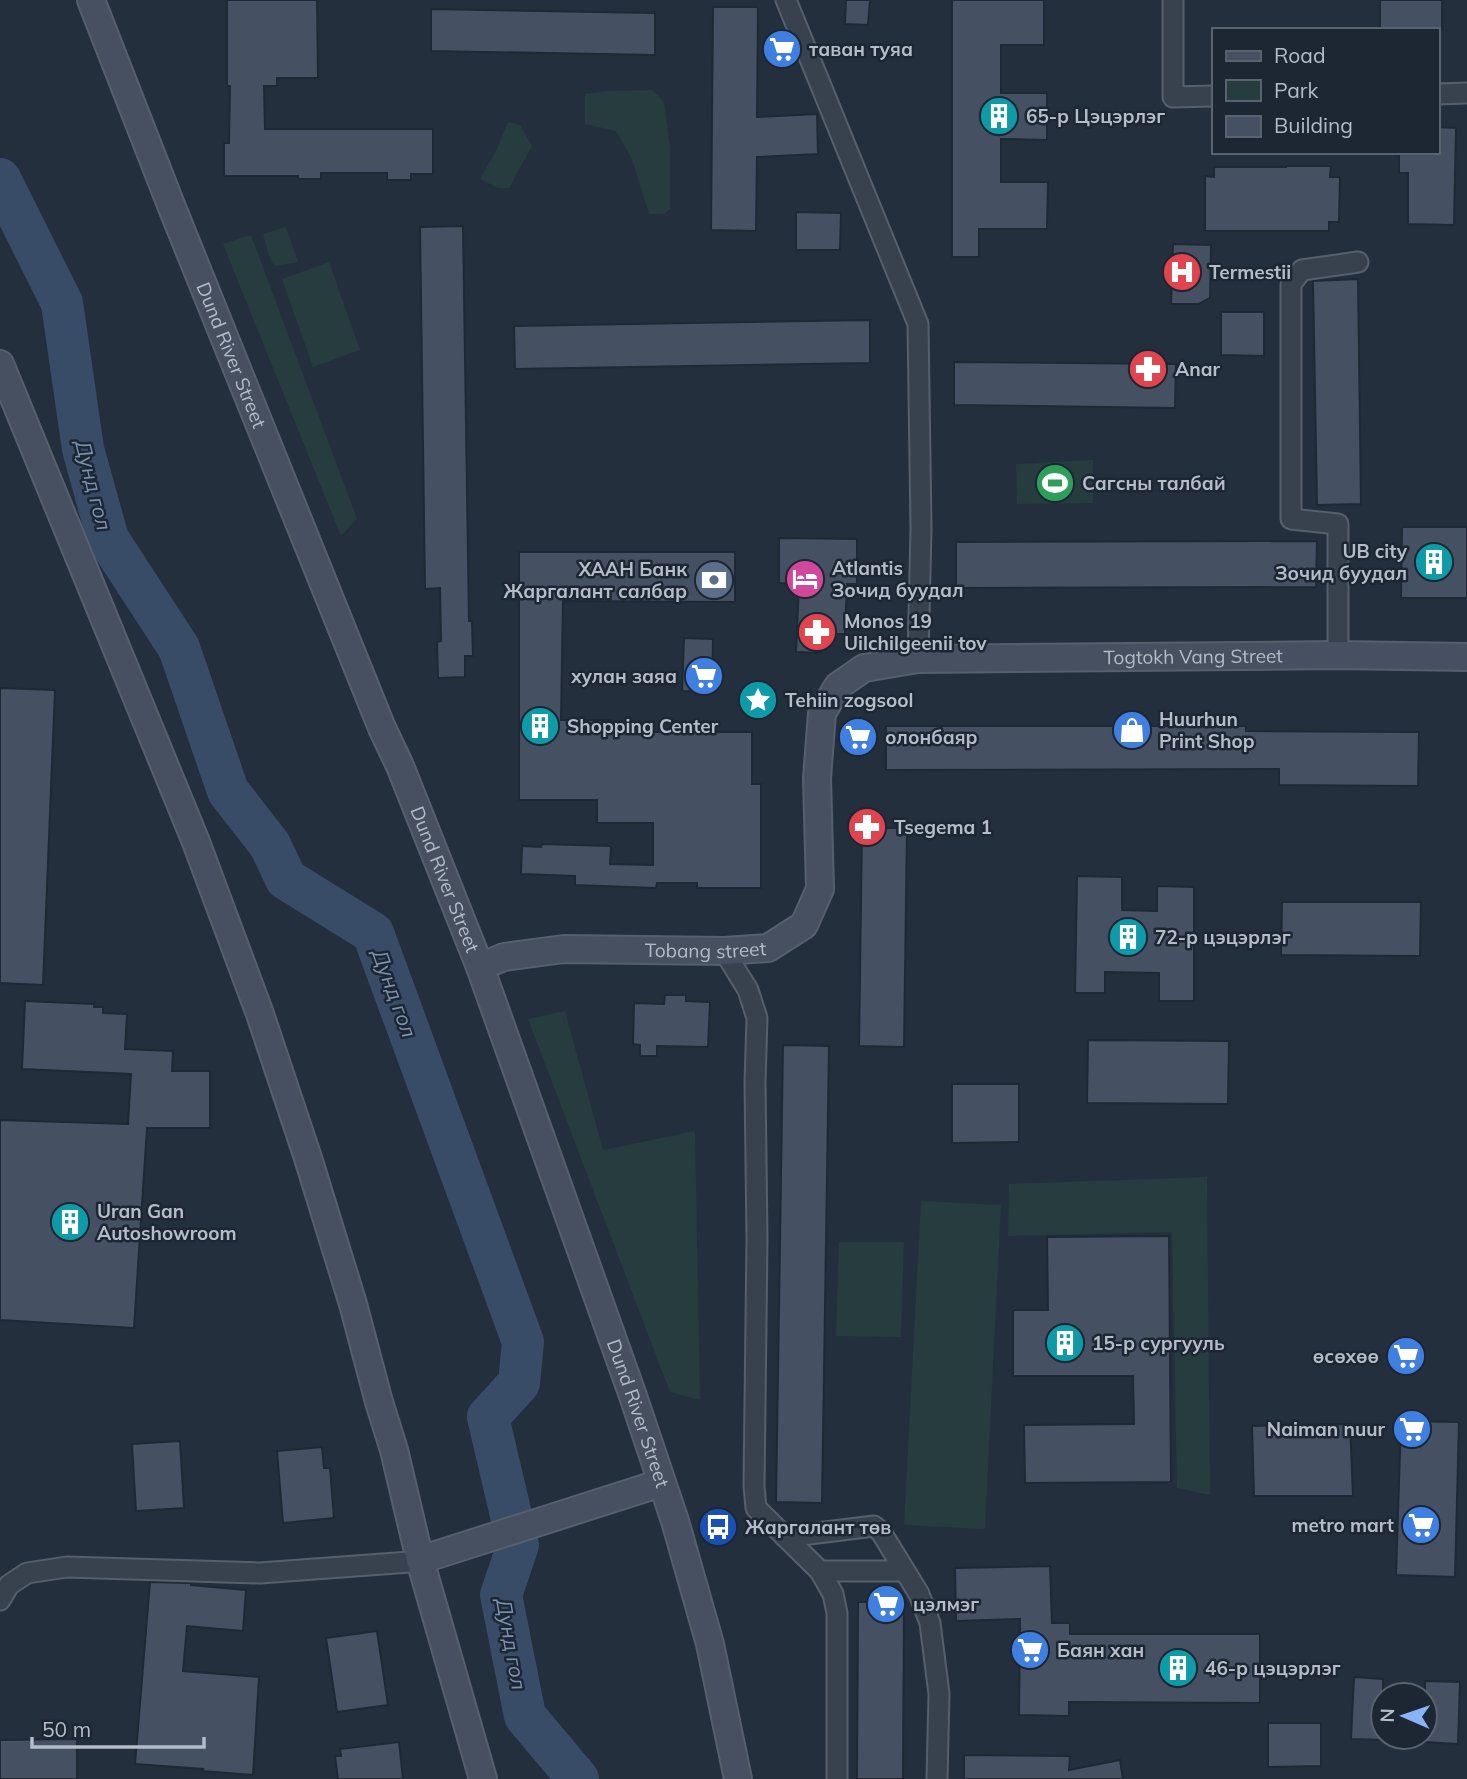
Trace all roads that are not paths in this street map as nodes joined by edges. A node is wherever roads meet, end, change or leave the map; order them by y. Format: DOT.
graph roads {
  1 [pos="91,0"];
  2 [pos="786,0"];
  3 [pos="1173,0"];
  4 [pos="1467,93"];
  5 [pos="1439,94"];
  6 [pos="1212,96"];
  7 [pos="1358,262"];
  8 [pos="0,364"];
  9 [pos="1338,655"];
  10 [pos="1467,657"];
  11 [pos="918,659"];
  12 [pos="724,951"];
  13 [pos="480,967"];
  14 [pos="661,1483"];
  15 [pos="785,1536"];
  16 [pos="432,1556"];
  17 [pos="820,1571"];
  18 [pos="905,1571"];
  19 [pos="0,1600"];
  20 [pos="483,1779"];
  21 [pos="738,1779"];
  22 [pos="837,1779"];
  23 [pos="937,1779"];
  1 -- 13 [label="street, Dund River Street"];
  2 -- 11 [label="street"];
  3 -- 6 [label="street"];
  4 -- 5 [label="street"];
  7 -- 9 [label="street"];
  8 -- 16 [label="street"];
  9 -- 10 [label="street, Togtokh Vang Street"];
  9 -- 11 [label="street, Togtokh Vang Street"];
  11 -- 12 [label="street, Tobang street"];
  12 -- 13 [label="street, Tobang street"];
  12 -- 15 [label="street"];
  13 -- 14 [label="street, Dund River Street"];
  14 -- 16 [label="street"];
  14 -- 21 [label="street, Dund River Street"];
  15 -- 17 [label="street"];
  15 -- 18 [label="street"];
  16 -- 19 [label="street"];
  16 -- 20 [label="street"];
  17 -- 18 [label="street"];
  17 -- 22 [label="street"];
  18 -- 23 [label="street"];
}
